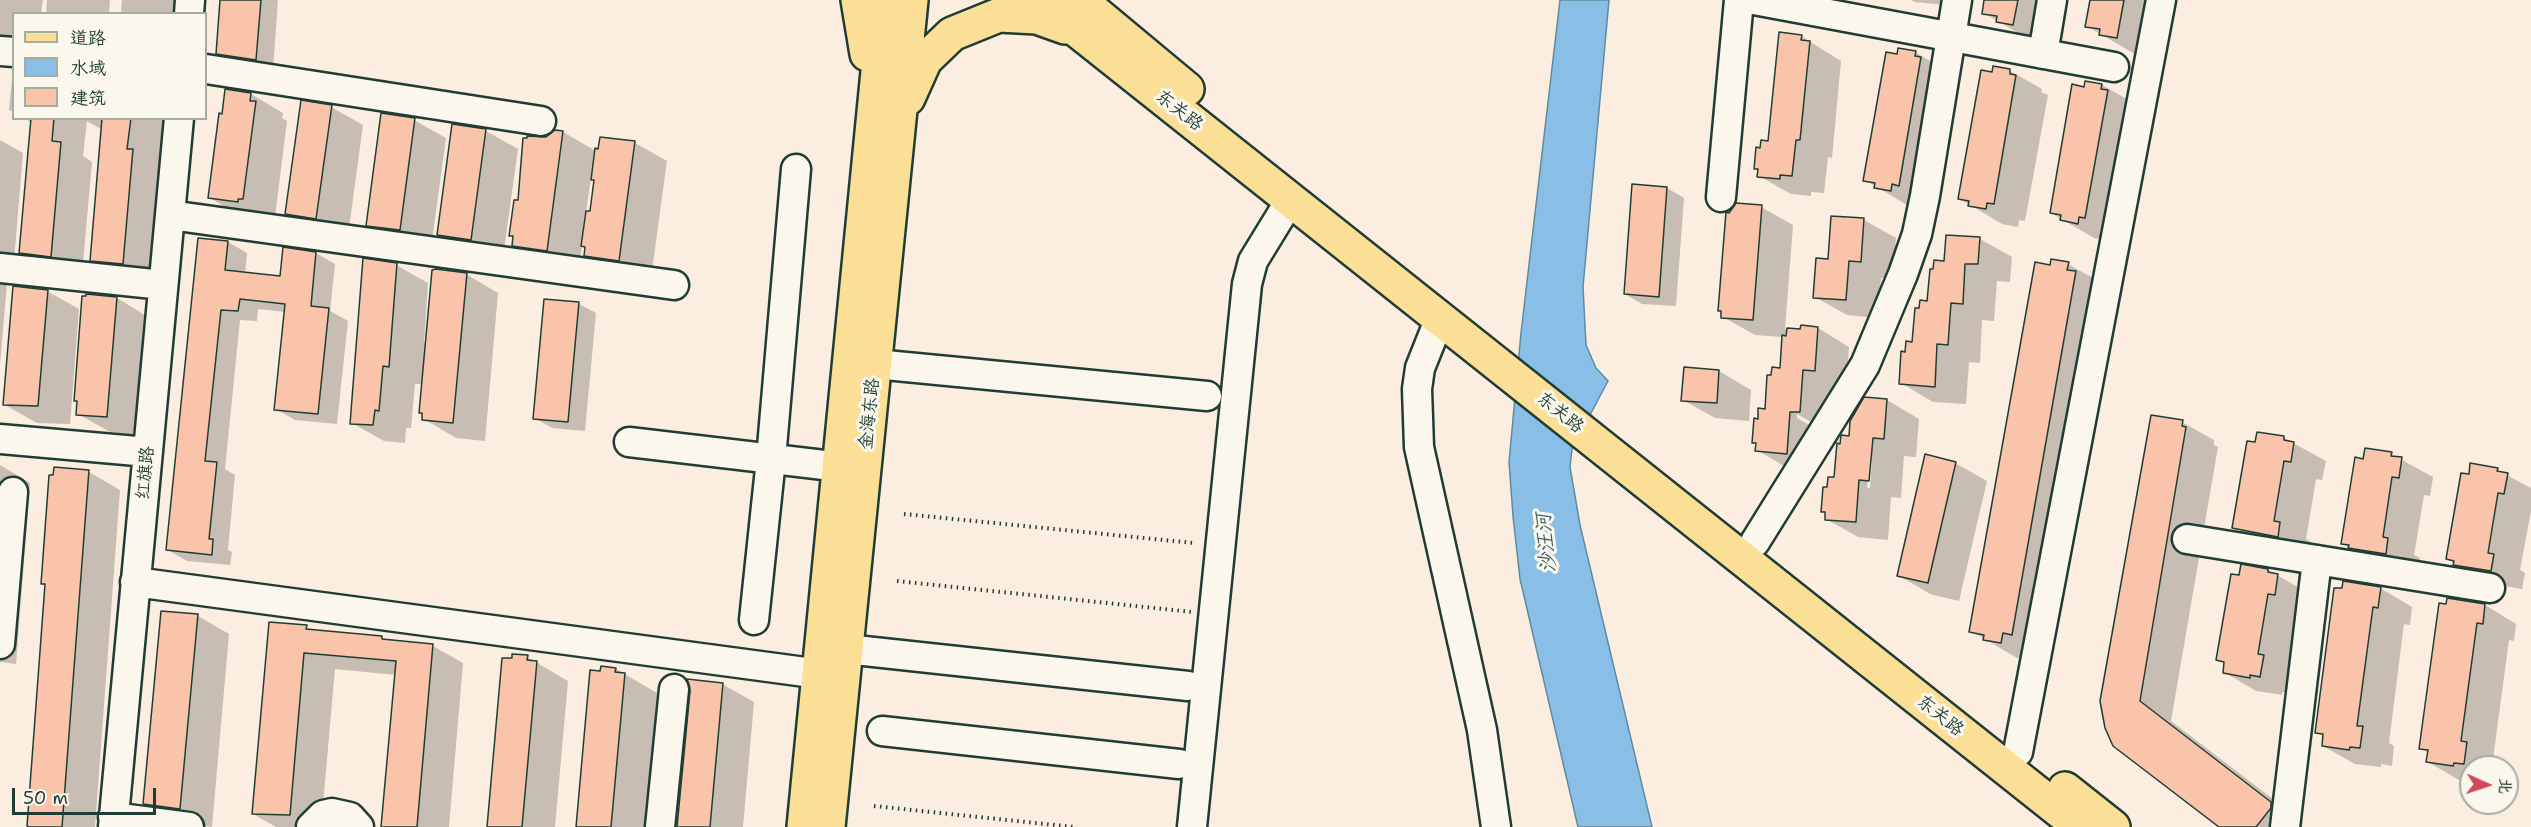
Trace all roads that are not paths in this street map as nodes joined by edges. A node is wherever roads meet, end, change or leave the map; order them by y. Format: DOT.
graph roads {
  1 [pos="858,0"];
  2 [pos="885,0"];
  3 [pos="910,0"];
  4 [pos="1039,0"];
  5 [pos="1739,0"];
  6 [pos="1754,0"];
  7 [pos="1957,0"];
  8 [pos="2052,0"];
  9 [pos="2161,0"];
  10 [pos="1838,8"];
  11 [pos="1088,13"];
  12 [pos="1951,37"];
  13 [pos="2043,54"];
  14 [pos="2114,67"];
  15 [pos="207,69"];
  16 [pos="887,112"];
  17 [pos="179,120"];
  18 [pos="541,121"];
  19 [pos="795,169"];
  20 [pos="1721,197"];
  21 [pos="1291,199"];
  22 [pos="170,215"];
  23 [pos="0,268"];
  24 [pos="164,285"];
  25 [pos="674,285"];
  26 [pos="1440,318"];
  27 [pos="875,364"];
  28 [pos="1207,396"];
  29 [pos="0,438"];
  30 [pos="629,442"];
  31 [pos="148,452"];
  32 [pos="771,459"];
  33 [pos="841,467"];
  34 [pos="13,492"];
  35 [pos="2187,539"];
  36 [pos="1755,542"];
  37 [pos="2318,560"];
  38 [pos="135,582"];
  39 [pos="2490,588"];
  40 [pos="1196,612"];
  41 [pos="754,620"];
  42 [pos="0,644"];
  43 [pos="846,649"];
  44 [pos="820,674"];
  45 [pos="1188,686"];
  46 [pos="674,689"];
  47 [pos="882,731"];
  48 [pos="2018,752"];
  49 [pos="1179,764"];
  50 [pos="113,822"];
  51 [pos="189,827"];
  52 [pos="311,827"];
  53 [pos="359,827"];
  54 [pos="660,827"];
  55 [pos="804,827"];
  56 [pos="828,827"];
  57 [pos="1172,827"];
  58 [pos="1192,827"];
  59 [pos="1496,827"];
  60 [pos="2080,827"];
  61 [pos="2113,827"];
  62 [pos="2285,827"];
  1 -- 16 [label="main road"];
  2 -- 16 [label="main road, 金海东路"];
  3 -- 16 [label="main road, 金海东路"];
  4 -- 11 [label="main road, 东关路"];
  5 -- 20 [label="street"];
  6 -- 10 [label="street"];
  7 -- 12 [label="street"];
  8 -- 13 [label="street"];
  9 -- 48 [label="street"];
  10 -- 12 [label="street"];
  11 -- 16 [label="main road"];
  11 -- 21 [label="main road, 东关路"];
  11 -- 36 [label="main road, 东关路"];
  12 -- 13 [label="street"];
  12 -- 36 [label="street"];
  13 -- 14 [label="street"];
  15 -- 18 [label="street"];
  16 -- 27 [label="main road, 金海东路"];
  16 -- 33 [label="main road, 金海东路"];
  17 -- 22 [label="street, 红旗路"];
  19 -- 32 [label="street"];
  21 -- 26 [label="main road, 东关路"];
  21 -- 58 [label="street"];
  22 -- 24 [label="street, 红旗路"];
  22 -- 25 [label="street"];
  23 -- 24 [label="street"];
  24 -- 31 [label="street, 红旗路"];
  26 -- 59 [label="street"];
  26 -- 60 [label="main road, 东关路"];
  27 -- 28 [label="street"];
  27 -- 43 [label="main road, 金海东路"];
  29 -- 31 [label="street"];
  30 -- 32 [label="street"];
  31 -- 38 [label="street, 红旗路"];
  32 -- 33 [label="street"];
  32 -- 41 [label="street"];
  33 -- 44 [label="main road, 金海东路"];
  34 -- 42 [label="street"];
  35 -- 37 [label="street"];
  36 -- 48 [label="main road, 东关路"];
  37 -- 39 [label="street"];
  37 -- 62 [label="street"];
  38 -- 44 [label="street"];
  38 -- 50 [label="street, 红旗路"];
  40 -- 45 [label="street"];
  43 -- 45 [label="street"];
  43 -- 56 [label="main road, 金海东路"];
  44 -- 55 [label="main road, 金海东路"];
  45 -- 49 [label="street"];
  46 -- 54 [label="street"];
  47 -- 49 [label="street"];
  48 -- 61 [label="main road, 东关路"];
  49 -- 57 [label="street"];
  50 -- 51 [label="street"];
  52 -- 53 [label="street"];
}
